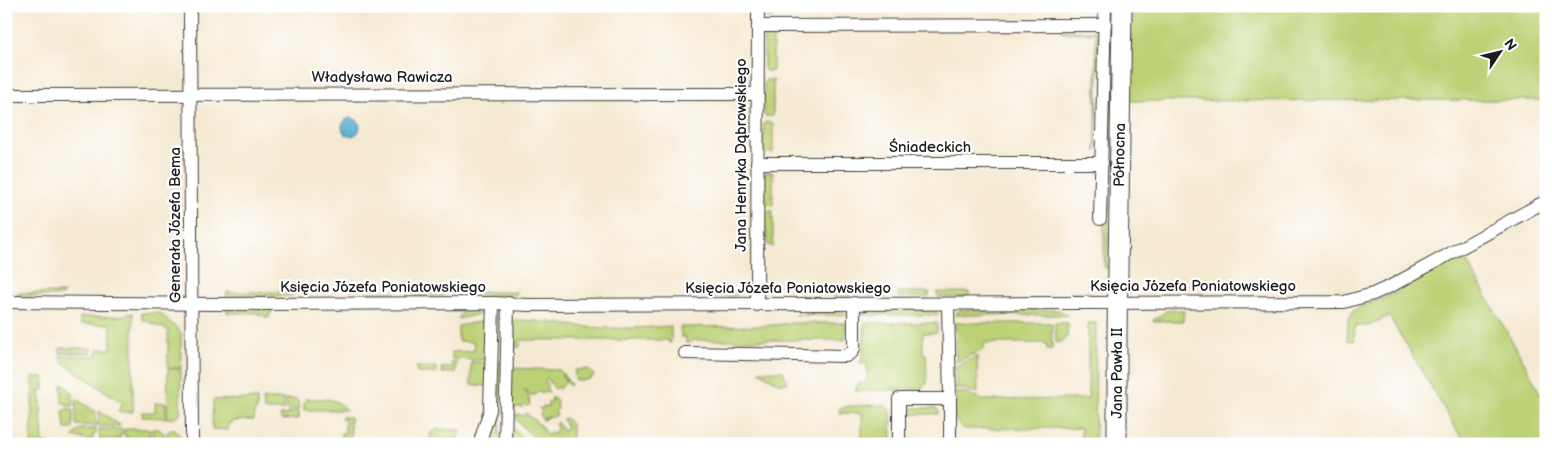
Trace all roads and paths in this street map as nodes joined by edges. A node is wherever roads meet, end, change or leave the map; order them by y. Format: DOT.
graph roads {
  1 [pos="190,6"];
  2 [pos="758,6"];
  3 [pos="1105,6"];
  4 [pos="1122,6"];
  5 [pos="1105,25"];
  6 [pos="758,26"];
  7 [pos="757,94"];
  8 [pos="6,95"];
  9 [pos="191,95"];
  10 [pos="757,163"];
  11 [pos="1102,163"];
  12 [pos="1546,201"];
  13 [pos="1100,219"];
  14 [pos="6,302"];
  15 [pos="493,303"];
  16 [pos="508,303"];
  17 [pos="854,303"];
  18 [pos="1118,303"];
  19 [pos="192,304"];
  20 [pos="757,304"];
  21 [pos="948,304"];
  22 [pos="684,353"];
  23 [pos="950,399"];
  24 [pos="192,444"];
  25 [pos="481,444"];
  26 [pos="505,444"];
  27 [pos="899,444"];
  28 [pos="950,444"];
  29 [pos="1117,444"];
  1 -- 9 [label="street, Generała Józefa Bema"];
  2 -- 6 [label="street, Jana Henryka Dąbrowskiego"];
  3 -- 5 [label="street, Północna"];
  4 -- 18 [label="main road, Północna"];
  5 -- 6 [label="street"];
  5 -- 11 [label="street, Północna"];
  6 -- 7 [label="street, Jana Henryka Dąbrowskiego"];
  7 -- 9 [label="street, Władysława Rawicza"];
  7 -- 10 [label="street, Jana Henryka Dąbrowskiego"];
  8 -- 9 [label="street, Władysława Rawicza"];
  9 -- 19 [label="street, Generała Józefa Bema"];
  10 -- 11 [label="street, Śniadeckich"];
  10 -- 20 [label="street, Jana Henryka Dąbrowskiego"];
  11 -- 13 [label="street, Północna"];
  12 -- 18 [label="street, Księcia Józefa Poniatowskiego"];
  14 -- 19 [label="street, Księcia Józefa Poniatowskiego"];
  15 -- 16 [label="street, Księcia Józefa Poniatowskiego"];
  15 -- 19 [label="street, Księcia Józefa Poniatowskiego"];
  15 -- 25 [label="street"];
  16 -- 20 [label="street, Księcia Józefa Poniatowskiego"];
  16 -- 26 [label="street"];
  17 -- 20 [label="street, Księcia Józefa Poniatowskiego"];
  17 -- 21 [label="street, Księcia Józefa Poniatowskiego"];
  17 -- 22 [label="street"];
  18 -- 21 [label="street, Księcia Józefa Poniatowskiego"];
  18 -- 29 [label="main road, Jana Pawła II"];
  19 -- 24 [label="street, Generała Józefa Bema"];
  21 -- 23 [label="street"];
  23 -- 27 [label="street"];
  23 -- 28 [label="street"];
}
